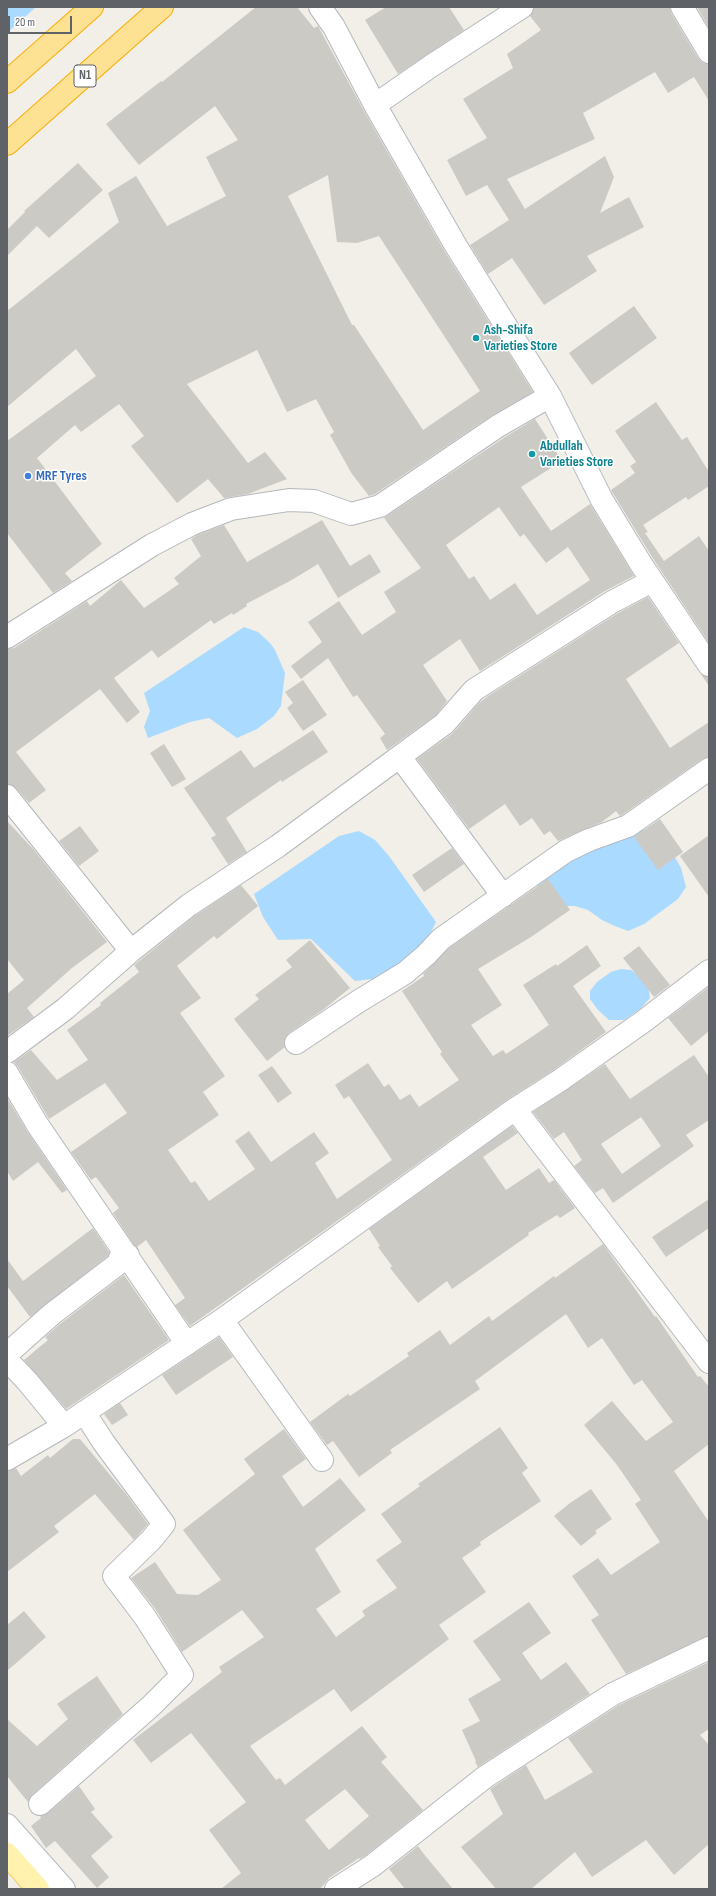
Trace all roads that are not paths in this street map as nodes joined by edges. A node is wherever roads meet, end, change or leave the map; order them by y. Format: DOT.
graph roads {
  1 [pos="92,7"];
  2 [pos="162,7"];
  3 [pos="320,7"];
  4 [pos="522,7"];
  5 [pos="682,7"];
  6 [pos="709,52"];
  7 [pos="7,82"];
  8 [pos="375,105"];
  9 [pos="7,144"];
  10 [pos="550,396"];
  11 [pos="652,581"];
  12 [pos="7,637"];
  13 [pos="709,665"];
  14 [pos="400,757"];
  15 [pos="709,770"];
  16 [pos="7,796"];
  17 [pos="503,896"];
  18 [pos="131,951"];
  19 [pos="709,971"];
  20 [pos="296,1043"];
  21 [pos="7,1052"];
  22 [pos="7,1073"];
  23 [pos="515,1109"];
  24 [pos="128,1255"];
  25 [pos="222,1320"];
  26 [pos="187,1344"];
  27 [pos="7,1354"];
  28 [pos="7,1360"];
  29 [pos="709,1362"];
  30 [pos="84,1412"];
  31 [pos="64,1426"];
  32 [pos="7,1459"];
  33 [pos="322,1460"];
  34 [pos="709,1648"];
  35 [pos="40,1804"];
  36 [pos="7,1825"];
  37 [pos="7,1854"];
  38 [pos="38,1889"];
  39 [pos="64,1889"];
  40 [pos="336,1889"];
  1 -- 7 [label="highway"];
  2 -- 9 [label="highway, N1"];
  3 -- 8 [label="street"];
  4 -- 8 [label="street"];
  5 -- 6 [label="street"];
  8 -- 10 [label="street"];
  10 -- 11 [label="street"];
  10 -- 12 [label="street"];
  11 -- 13 [label="street"];
  11 -- 14 [label="street"];
  14 -- 17 [label="street"];
  14 -- 18 [label="street"];
  15 -- 17 [label="street"];
  16 -- 18 [label="street"];
  17 -- 20 [label="street"];
  18 -- 21 [label="street"];
  19 -- 23 [label="street"];
  22 -- 24 [label="street"];
  23 -- 25 [label="street"];
  23 -- 29 [label="street"];
  24 -- 26 [label="street"];
  24 -- 27 [label="street"];
  25 -- 26 [label="street"];
  25 -- 33 [label="street"];
  26 -- 30 [label="street"];
  28 -- 31 [label="street"];
  30 -- 31 [label="street"];
  30 -- 35 [label="street"];
  31 -- 32 [label="street"];
  34 -- 40 [label="street"];
  36 -- 39 [label="street"];
  37 -- 38 [label="main road"];
}
